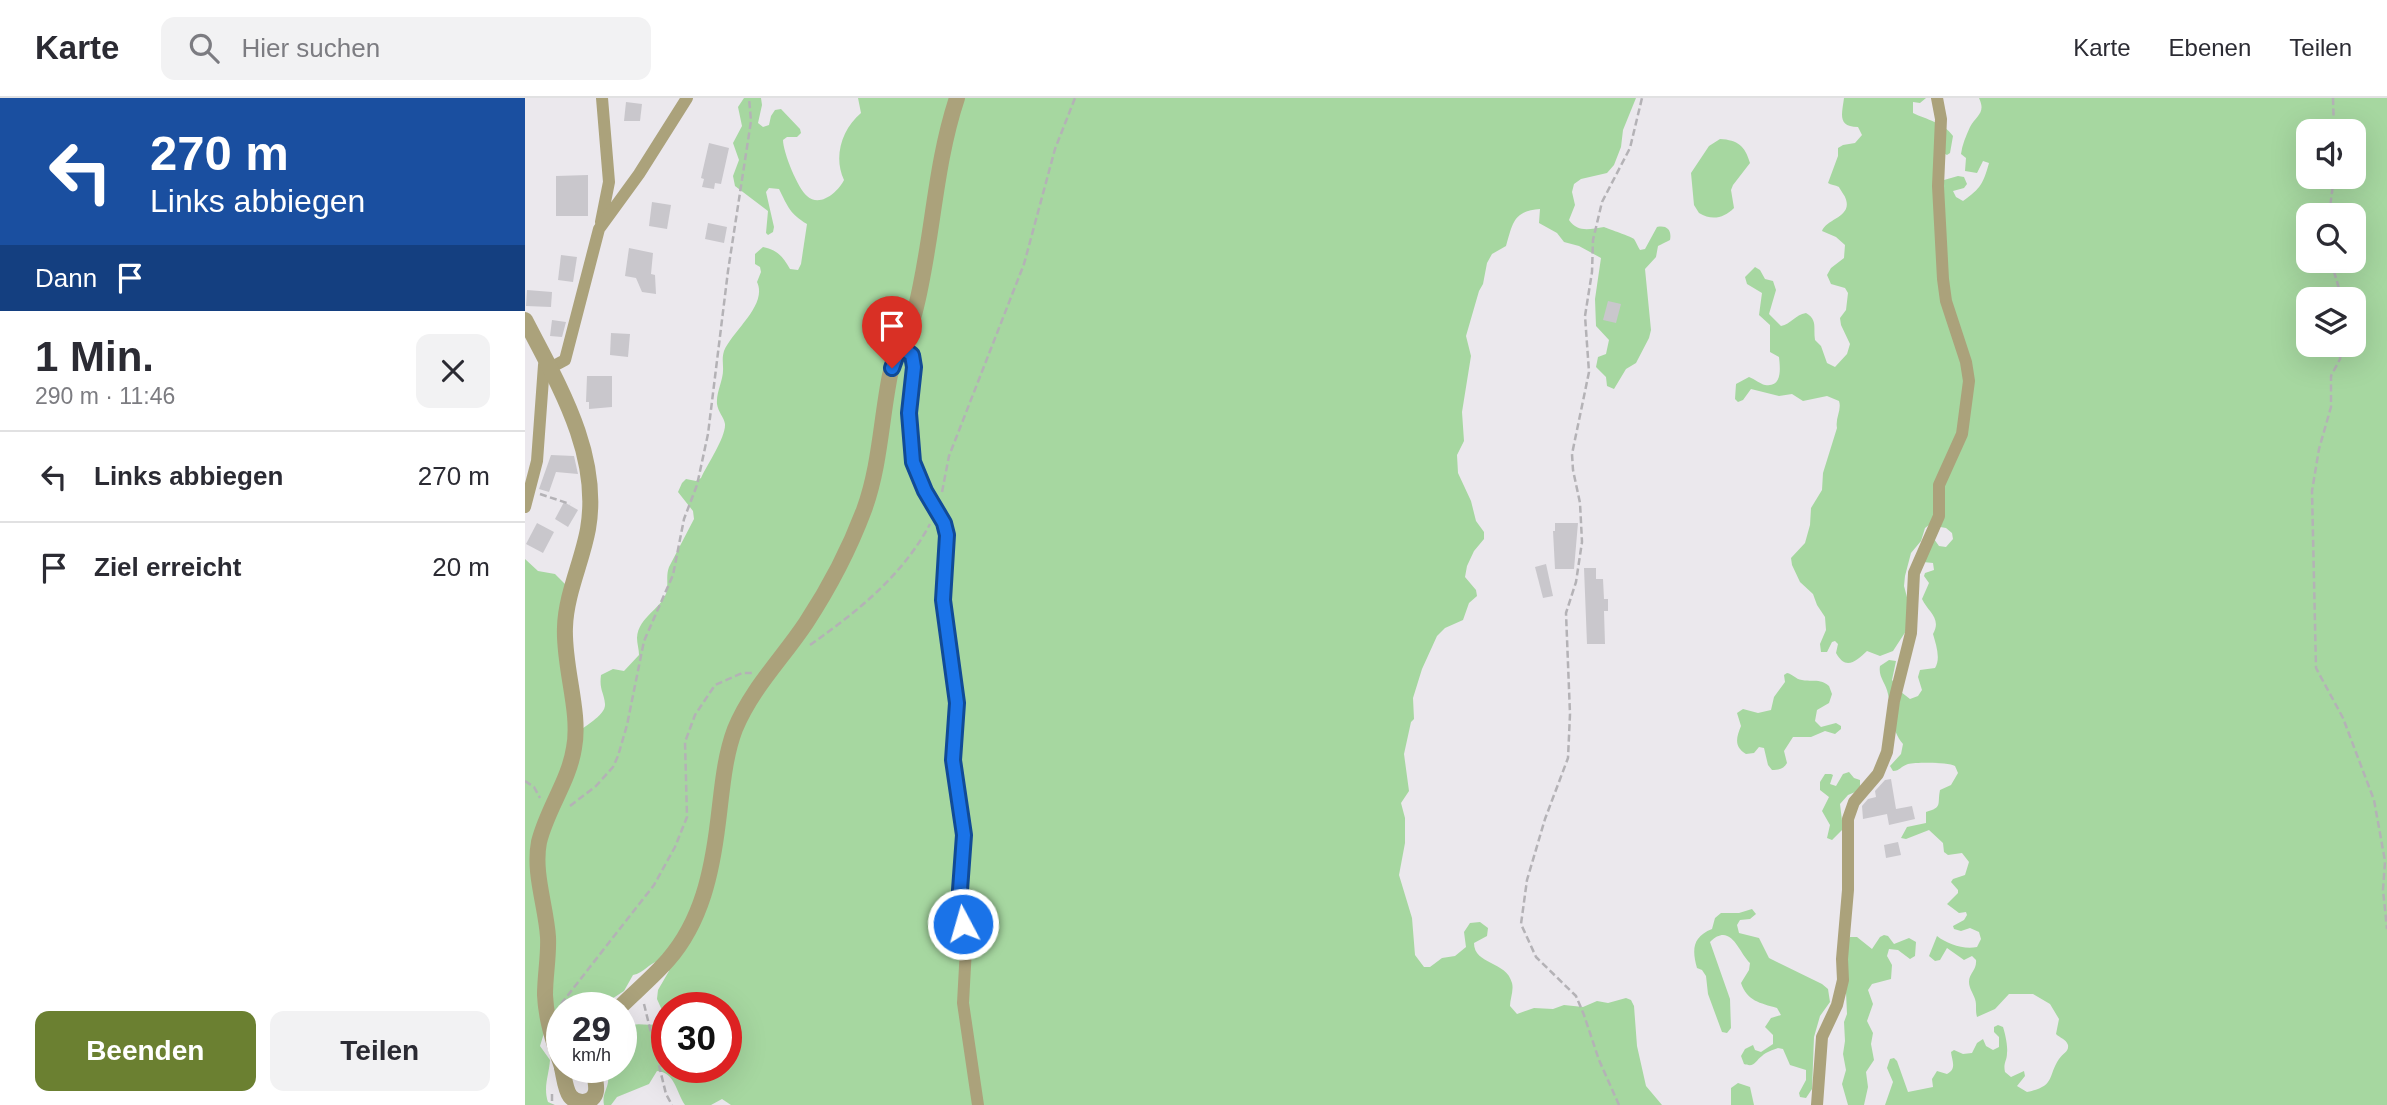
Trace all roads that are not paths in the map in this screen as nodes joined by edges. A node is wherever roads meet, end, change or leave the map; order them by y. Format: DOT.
graph roads {
  1 [pos="603,98"];
  2 [pos="687,98"];
  3 [pos="957,98"];
  4 [pos="1937,98"];
  5 [pos="600,229"];
  6 [pos="525,320"];
  7 [pos="900,346"];
  8 [pos="549,365"];
  9 [pos="525,508"];
  10 [pos="547,992"];
  11 [pos="635,992"];
  12 [pos="566,1083"];
  13 [pos="596,1083"];
  14 [pos="978,1105"];
  15 [pos="1817,1105"];
  1 -- 5 [label="street"];
  2 -- 5 [label="street"];
  3 -- 7 [label="street"];
  4 -- 15 [label="street"];
  5 -- 8 [label="street"];
  6 -- 8 [label="street"];
  7 -- 11 [label="street"];
  7 -- 14 [label="street"];
  8 -- 9 [label="street"];
  8 -- 10 [label="street"];
  12 -- 13 [label="street"];
}
